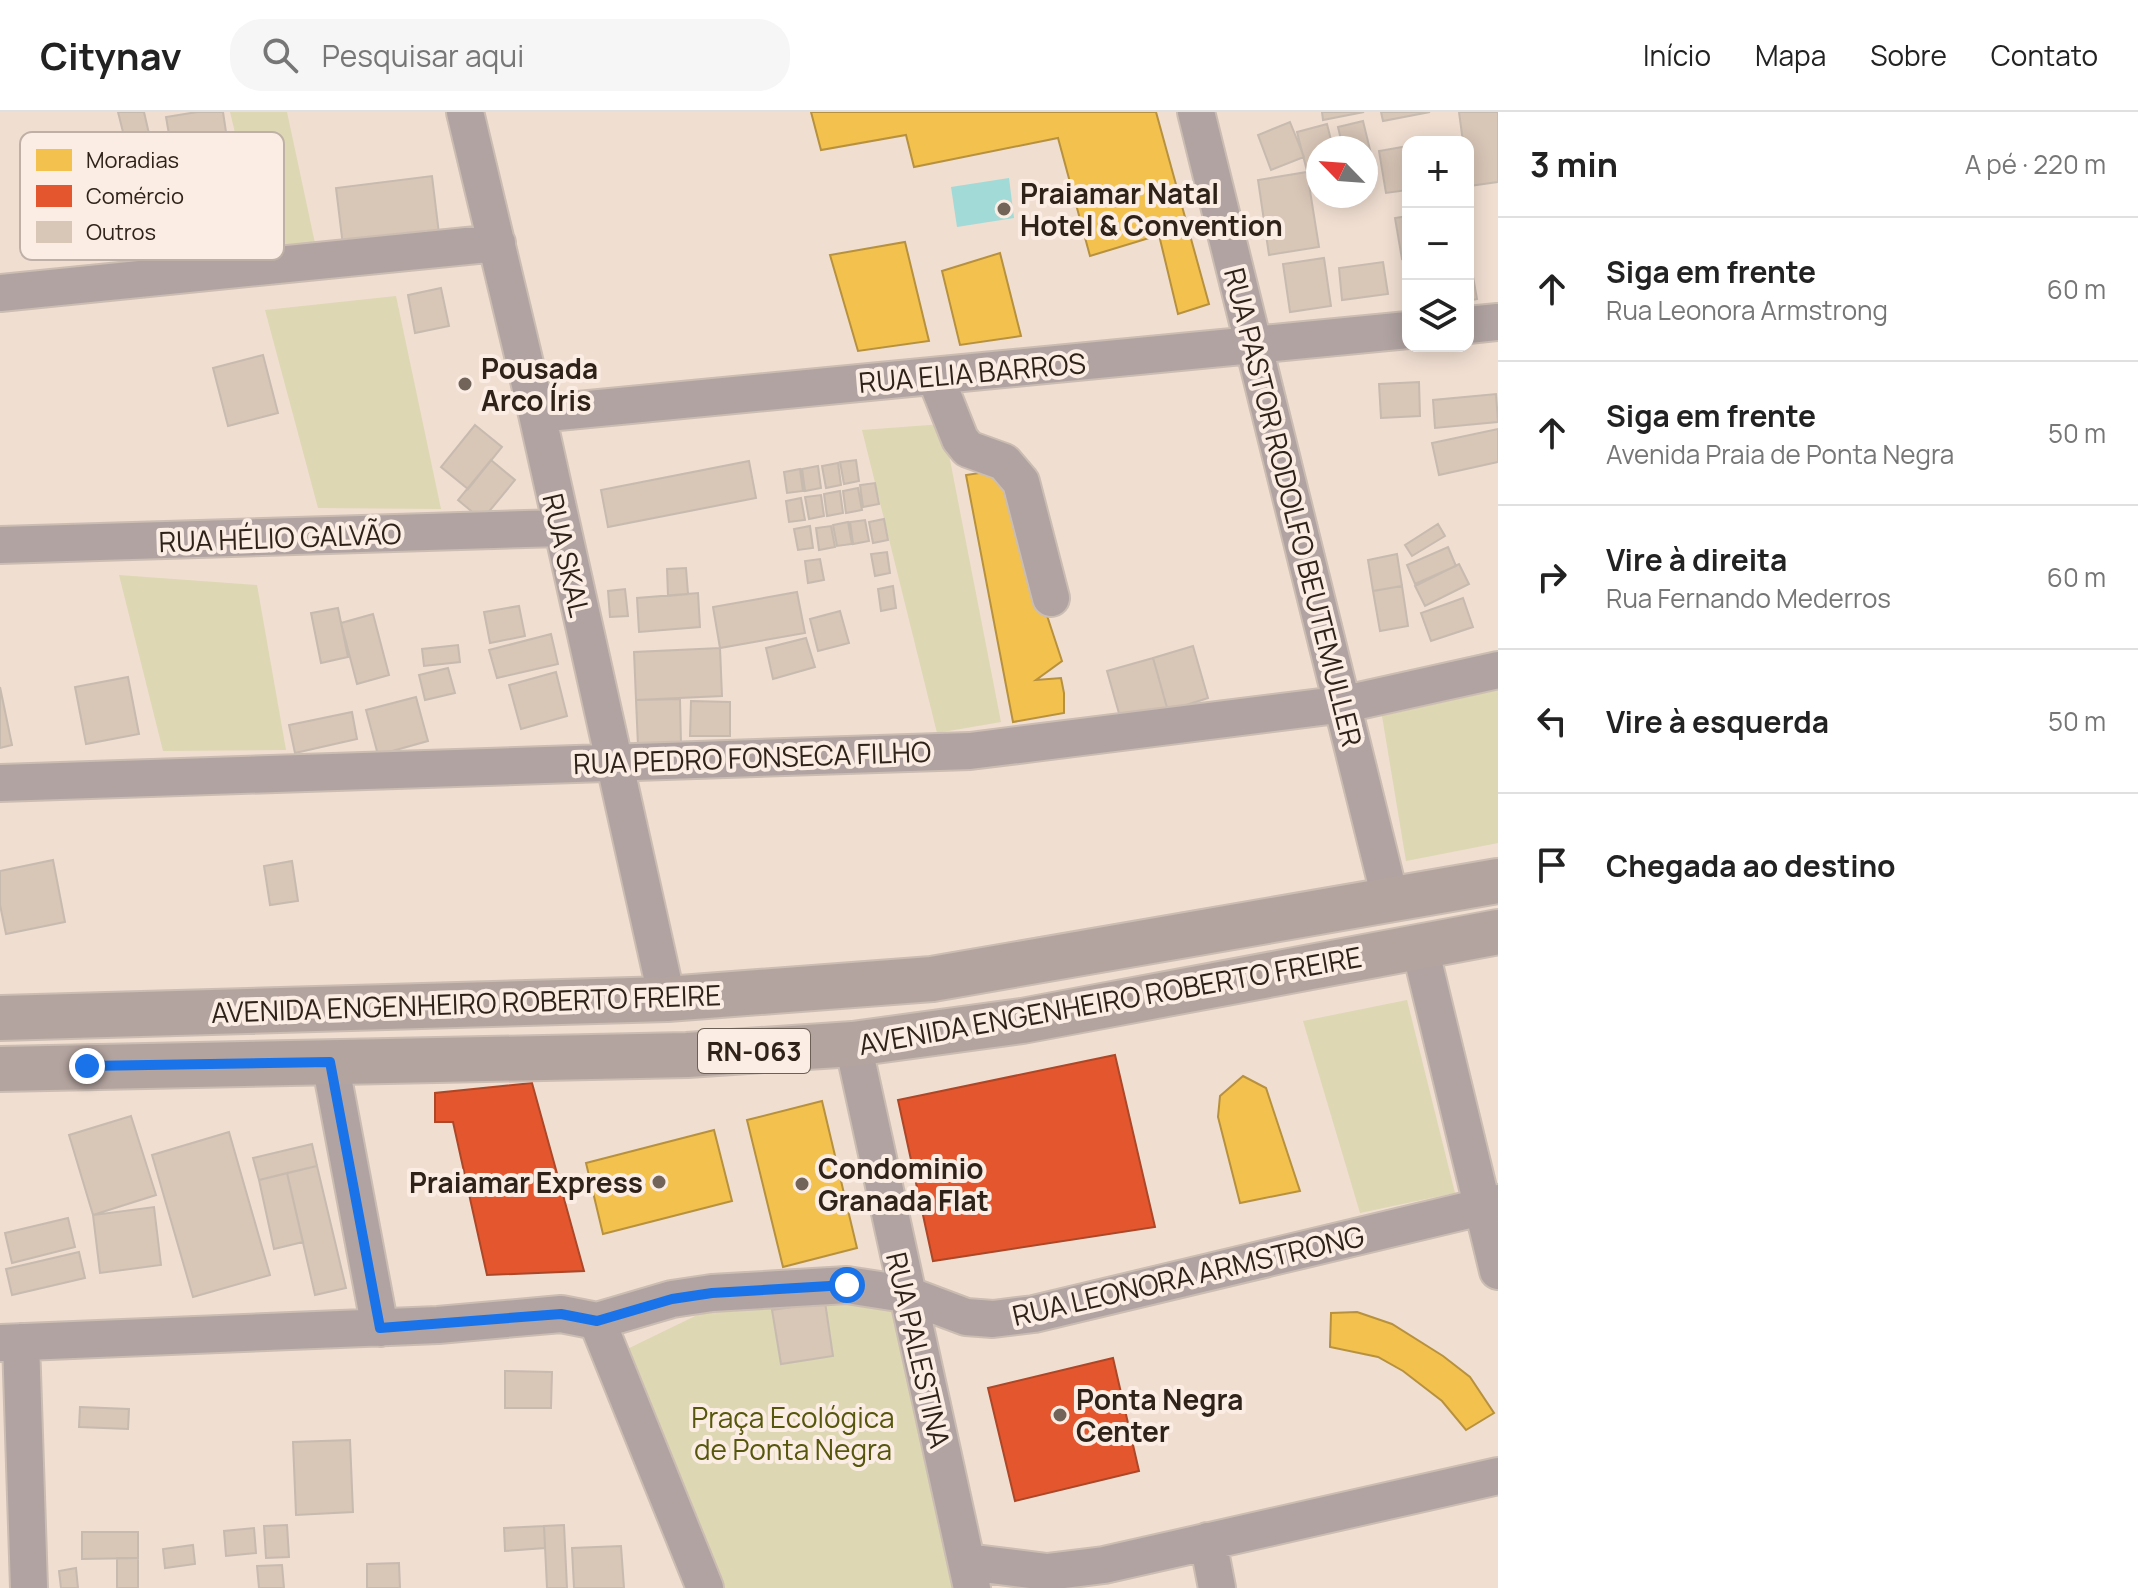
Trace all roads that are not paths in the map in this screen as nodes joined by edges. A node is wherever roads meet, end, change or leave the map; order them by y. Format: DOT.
graph roads {
  1 [pos="465,112"];
  2 [pos="1196,112"];
  3 [pos="497,243"];
  4 [pos="0,293"];
  5 [pos="1498,322"];
  6 [pos="1474,324"];
  7 [pos="1402,331"];
  8 [pos="1253,345"];
  9 [pos="935,376"];
  10 [pos="537,414"];
  11 [pos="560,528"];
  12 [pos="0,545"];
  13 [pos="1051,598"];
  14 [pos="1498,670"];
  15 [pos="1345,704"];
  16 [pos="615,761"];
  17 [pos="0,783"];
  18 [pos="1498,881"];
  19 [pos="1391,902"];
  20 [pos="1498,932"];
  21 [pos="1420,948"];
  22 [pos="667,999"];
  23 [pos="0,1018"];
  24 [pos="853,1044"];
  25 [pos="330,1062"];
  26 [pos="0,1069"];
  27 [pos="1489,1205"];
  28 [pos="1498,1271"];
  29 [pos="905,1294"];
  30 [pos="597,1321"];
  31 [pos="380,1328"];
  32 [pos="10,1342"];
  33 [pos="1498,1476"];
  34 [pos="1208,1541"];
  35 [pos="1047,1572"];
  36 [pos="970,1575"];
  37 [pos="29,1588"];
  38 [pos="705,1588"];
  39 [pos="1003,1588"];
  40 [pos="1217,1588"];
  1 -- 3 [label="street, RUA SKAL"];
  2 -- 8 [label="street, RUA PASTOR RODOLFO BEUTEMULLER"];
  3 -- 4 [label="street"];
  3 -- 10 [label="street, RUA SKAL"];
  5 -- 6 [label="street"];
  7 -- 8 [label="street, RUA ELIA BARROS"];
  8 -- 9 [label="street, RUA ELIA BARROS"];
  8 -- 15 [label="street, RUA PASTOR RODOLFO BEUTEMULLER"];
  9 -- 10 [label="street, RUA ELIA BARROS"];
  9 -- 13 [label="street"];
  10 -- 11 [label="street, RUA SKAL"];
  11 -- 12 [label="street, RUA HÉLIO GALVÃO"];
  11 -- 16 [label="street, RUA SKAL"];
  14 -- 15 [label="street, RUA PEDRO FONSECA FILHO"];
  15 -- 16 [label="street, RUA PEDRO FONSECA FILHO"];
  15 -- 19 [label="street, RUA PASTOR RODOLFO BEUTEMULLER"];
  16 -- 17 [label="street, RUA PEDRO FONSECA FILHO"];
  16 -- 22 [label="street, RUA SKAL"];
  18 -- 19 [label="main road, AVENIDA ENGENHEIRO ROBERTO FREIRE / RN-063"];
  19 -- 22 [label="main road, AVENIDA ENGENHEIRO ROBERTO FREIRE / RN-063"];
  20 -- 21 [label="main road, AVENIDA ENGENHEIRO ROBERTO FREIRE / RN-063"];
  21 -- 24 [label="main road, AVENIDA ENGENHEIRO ROBERTO FREIRE / RN-063"];
  21 -- 27 [label="street"];
  22 -- 23 [label="main road, AVENIDA ENGENHEIRO ROBERTO FREIRE / RN-063"];
  24 -- 25 [label="main road, AVENIDA ENGENHEIRO ROBERTO FREIRE / RN-063"];
  24 -- 29 [label="street, RUA PALESTINA"];
  25 -- 26 [label="main road, AVENIDA ENGENHEIRO ROBERTO FREIRE / RN-063"];
  25 -- 31 [label="street"];
  27 -- 28 [label="street"];
  27 -- 29 [label="street, RUA LEONORA ARMSTRONG"];
  29 -- 30 [label="street, RUA LEONORA ARMSTRONG"];
  29 -- 36 [label="street, RUA PALESTINA"];
  30 -- 31 [label="street"];
  30 -- 38 [label="street"];
  31 -- 32 [label="street"];
  32 -- 37 [label="street"];
  33 -- 34 [label="street"];
  34 -- 35 [label="street"];
  34 -- 40 [label="street"];
  35 -- 36 [label="street"];
  35 -- 39 [label="street"];
}
